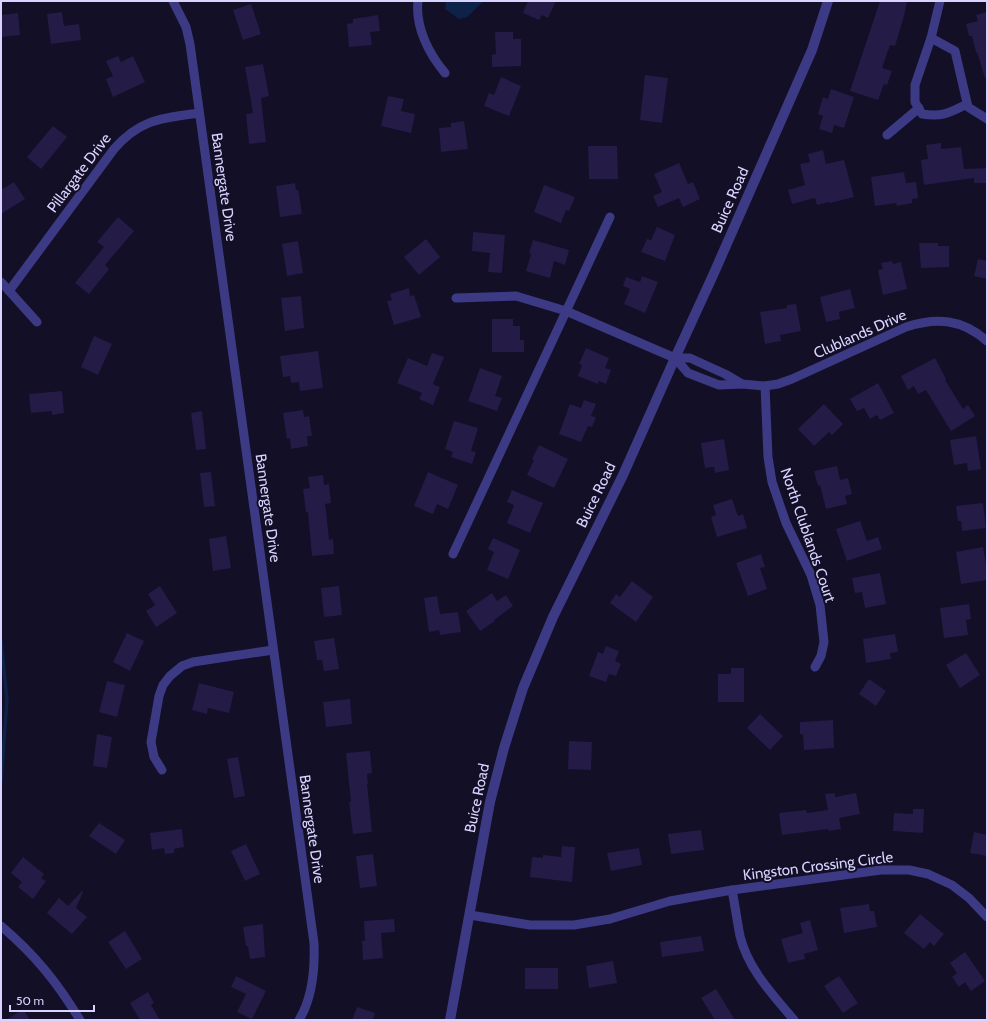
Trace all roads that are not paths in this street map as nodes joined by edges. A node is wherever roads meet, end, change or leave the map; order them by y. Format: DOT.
graph roads {
  1 [pos="173,1"];
  2 [pos="418,1"];
  3 [pos="828,1"];
  4 [pos="940,1"];
  5 [pos="931,38"];
  6 [pos="445,73"];
  7 [pos="967,104"];
  8 [pos="919,108"];
  9 [pos="199,113"];
  10 [pos="987,119"];
  11 [pos="887,135"];
  12 [pos="610,217"];
  13 [pos="1,282"];
  14 [pos="9,291"];
  15 [pos="456,298"];
  16 [pos="566,311"];
  17 [pos="37,322"];
  18 [pos="987,341"];
  19 [pos="675,358"];
  20 [pos="742,384"];
  21 [pos="765,386"];
  22 [pos="453,554"];
  23 [pos="273,650"];
  24 [pos="815,667"];
  25 [pos="162,770"];
  26 [pos="732,890"];
  27 [pos="470,915"];
  28 [pos="987,918"];
  29 [pos="1,926"];
  30 [pos="80,1020"];
  31 [pos="299,1020"];
  32 [pos="450,1020"];
  33 [pos="794,1020"];
  1 -- 9 [label="street, Bannergate Drive"];
  2 -- 6 [label="street"];
  3 -- 19 [label="street, Buice Road"];
  4 -- 5 [label="street"];
  5 -- 7 [label="street"];
  5 -- 8 [label="street"];
  7 -- 8 [label="street"];
  7 -- 10 [label="street"];
  8 -- 11 [label="street"];
  9 -- 14 [label="street, Pillargate Drive"];
  9 -- 23 [label="street, Bannergate Drive"];
  12 -- 16 [label="street"];
  13 -- 14 [label="street"];
  14 -- 17 [label="street"];
  15 -- 16 [label="street"];
  16 -- 19 [label="street"];
  16 -- 22 [label="street"];
  18 -- 21 [label="street, Clublands Drive"];
  19 -- 20 [label="street, Clublands Drive"];
  19 -- 20 [label="street, Clublands Drive"];
  19 -- 27 [label="street, Buice Road"];
  20 -- 21 [label="street, Clublands Drive"];
  21 -- 24 [label="street, North Clublands Court"];
  23 -- 25 [label="street"];
  23 -- 31 [label="street, Bannergate Drive"];
  26 -- 27 [label="street, Kingston Crossing Circle"];
  26 -- 28 [label="street, Kingston Crossing Circle"];
  26 -- 33 [label="street, Kingston Crossing Circle"];
  27 -- 32 [label="street, Buice Road"];
  29 -- 30 [label="street"];
}
